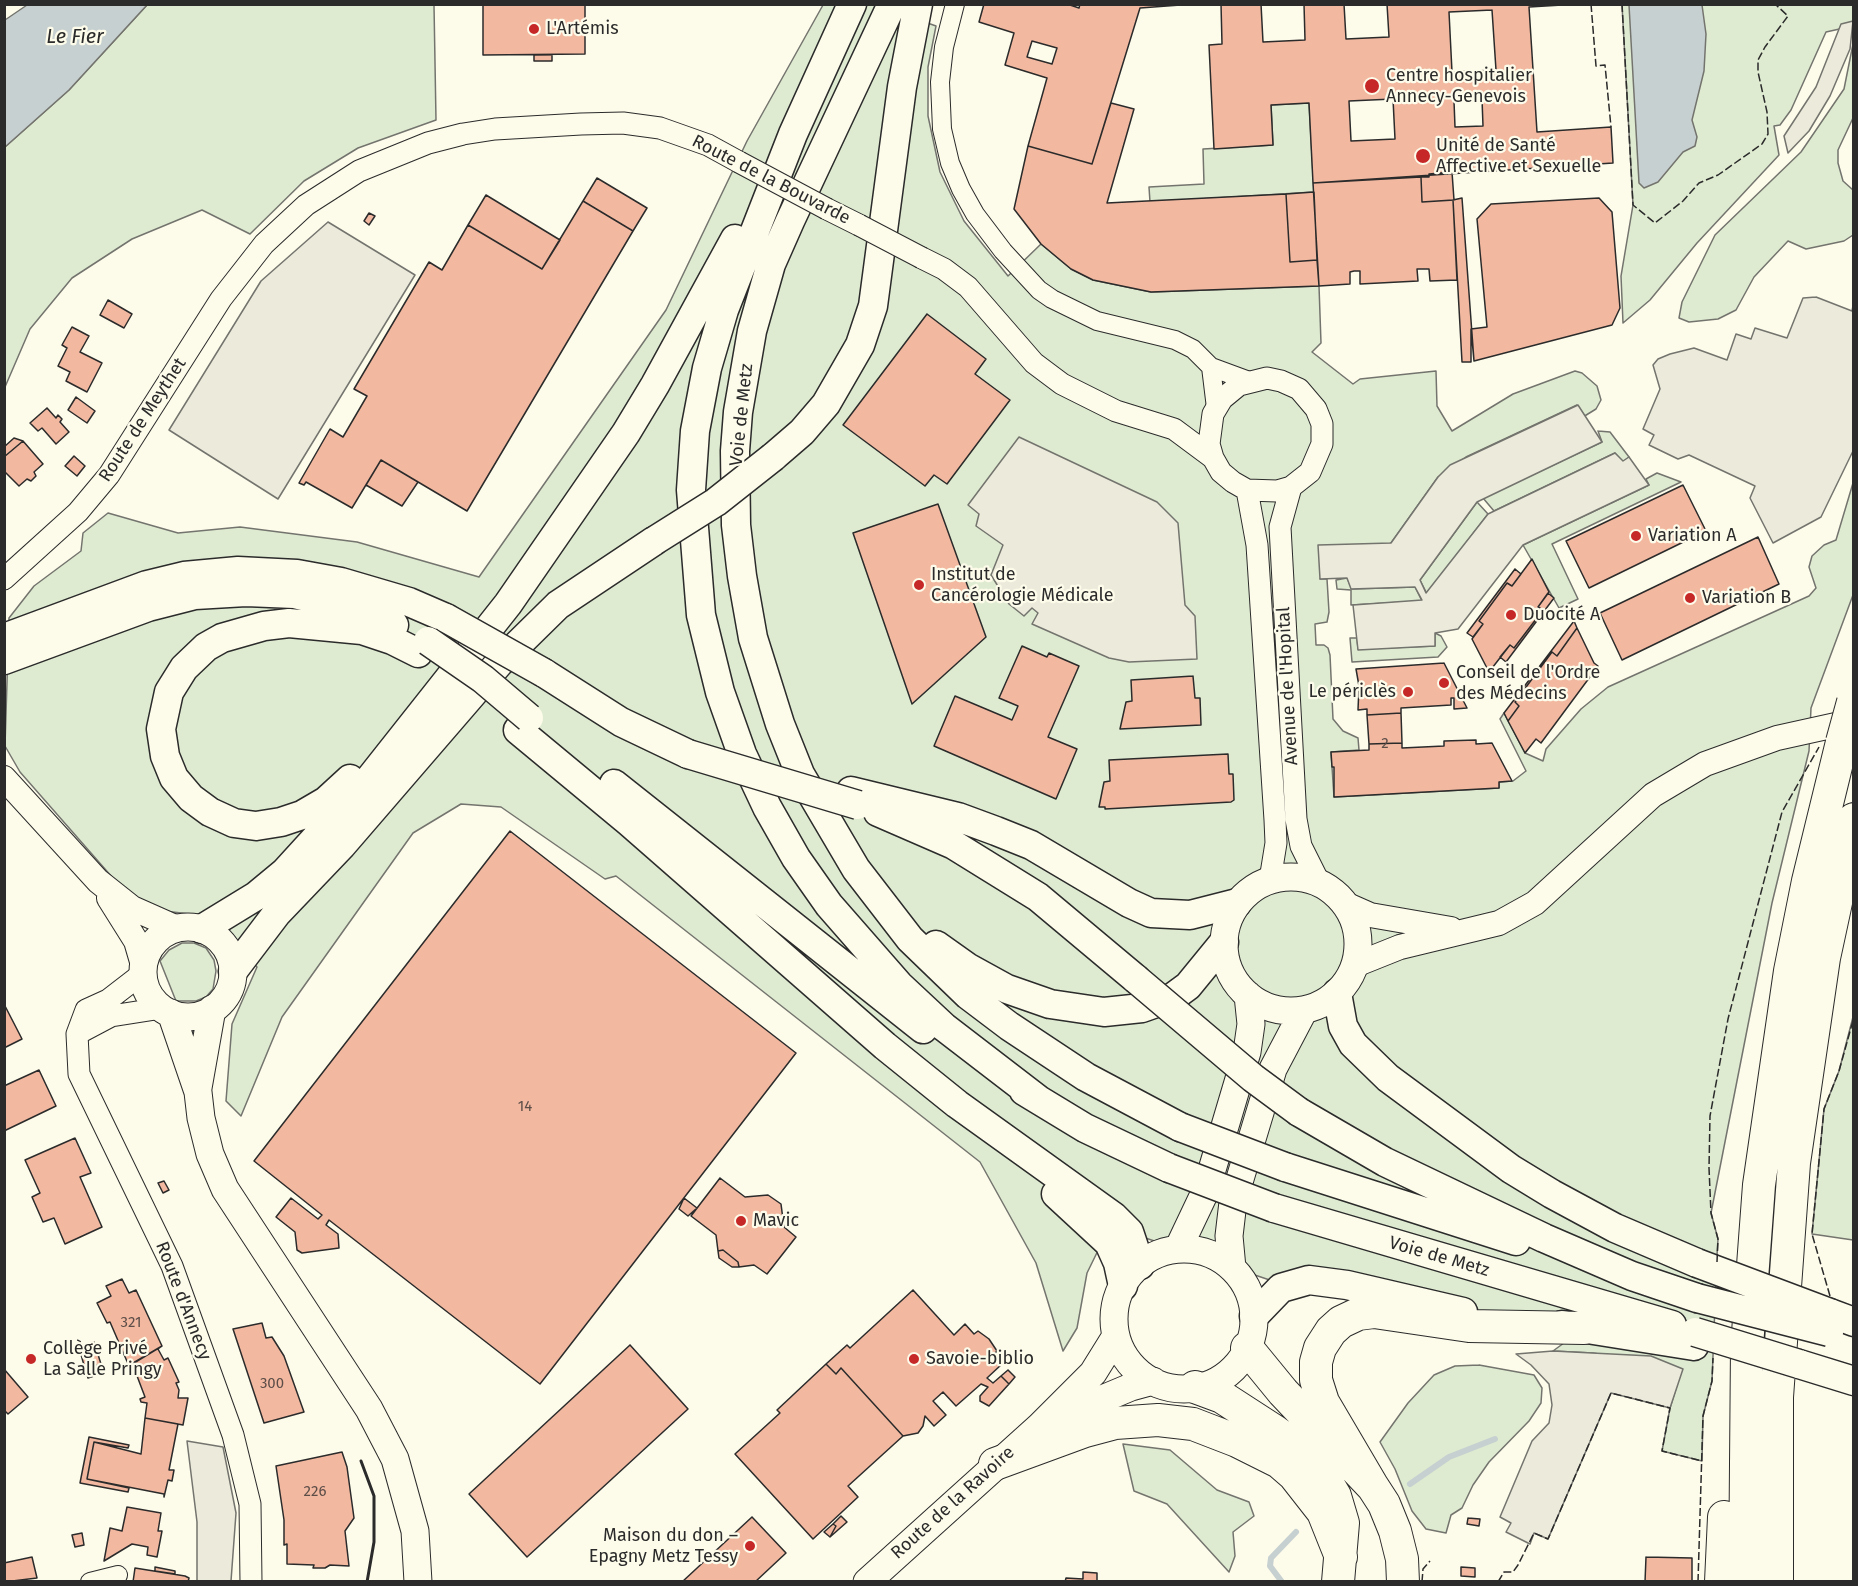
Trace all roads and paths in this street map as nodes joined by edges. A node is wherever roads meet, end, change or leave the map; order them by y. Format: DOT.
graph roads {
  1 [pos="852,4"];
  2 [pos="892,4"];
  3 [pos="918,4"];
  4 [pos="955,4"];
  5 [pos="793,134"];
  6 [pos="264,244"];
  7 [pos="1211,368"];
  8 [pos="1249,381"];
  9 [pos="1214,411"];
  10 [pos="1174,429"];
  11 [pos="1213,458"];
  12 [pos="1291,487"];
  13 [pos="1247,490"];
  14 [pos="4,579"];
  15 [pos="15,645"];
  16 [pos="423,647"];
  17 [pos="1853,702"];
  18 [pos="417,716"];
  19 [pos="524,724"];
  20 [pos="1848,732"];
  21 [pos="4,778"];
  22 [pos="855,798"];
  23 [pos="1854,819"];
  24 [pos="836,837"];
  25 [pos="1270,880"];
  26 [pos="98,882"];
  27 [pos="1319,882"];
  28 [pos="1237,903"];
  29 [pos="1346,904"];
  30 [pos="190,928"];
  31 [pos="1459,930"];
  32 [pos="1224,942"];
  33 [pos="1355,965"];
  34 [pos="143,969"];
  35 [pos="233,971"];
  36 [pos="1337,993"];
  37 [pos="1248,995"];
  38 [pos="212,1009"];
  39 [pos="1304,1010"];
  40 [pos="166,1011"];
  41 [pos="77,1034"];
  42 [pos="198,1092"];
  43 [pos="1039,1100"];
  44 [pos="1759,1185"];
  45 [pos="1178,1249"];
  46 [pos="1232,1268"];
  47 [pos="1131,1275"];
  48 [pos="1632,1276"];
  49 [pos="1254,1316"];
  50 [pos="1842,1326"];
  51 [pos="1584,1328"];
  52 [pos="1116,1336"];
  53 [pos="1695,1339"];
  54 [pos="1247,1347"];
  55 [pos="1841,1377"];
  56 [pos="1153,1381"];
  57 [pos="1195,1388"];
  58 [pos="1040,1426"];
  59 [pos="995,1464"];
  60 [pos="1373,1487"];
  61 [pos="1341,1558"];
  62 [pos="118,1575"];
  63 [pos="90,1581"];
  64 [pos="251,1581"];
  65 [pos="418,1581"];
  66 [pos="867,1581"];
  67 [pos="1403,1581"];
  68 [pos="1721,1581"];
  69 [pos="1745,1581"];
  70 [pos="1777,1581"];
  1 -- 5 [label="highway"];
  2 -- 24 [label="highway, Voie de Metz"];
  3 -- 35 [label="highway, bridge"];
  4 -- 7 [label="street"];
  5 -- 18 [label="highway"];
  5 -- 43 [label="highway"];
  6 -- 10 [label="street, Route de la Bouvarde, bridge"];
  6 -- 14 [label="street, Route de Meythet"];
  7 -- 8 [label="street"];
  7 -- 9 [label="street"];
  8 -- 9 [label="street"];
  8 -- 12 [label="street"];
  9 -- 10 [label="street"];
  9 -- 11 [label="street"];
  10 -- 11 [label="street, Route de la Bouvarde"];
  11 -- 13 [label="street"];
  12 -- 13 [label="street"];
  12 -- 27 [label="street, Avenue de l'Hopital"];
  13 -- 25 [label="street, Avenue de l'Hopital"];
  15 -- 16 [label="highway"];
  15 -- 22 [label="highway, bridge"];
  16 -- 18 [label="highway"];
  16 -- 19 [label="highway, bridge"];
  17 -- 20 [label="highway, bridge"];
  18 -- 30 [label="highway"];
  19 -- 43 [label="highway"];
  19 -- 47 [label="highway"];
  20 -- 31 [label="main road"];
  20 -- 44 [label="highway"];
  21 -- 26 [label="main road"];
  22 -- 28 [label="highway"];
  22 -- 48 [label="highway, bridge"];
  23 -- 70 [label="highway"];
  24 -- 32 [label="highway"];
  24 -- 48 [label="highway, bridge"];
  25 -- 27 [label="main road"];
  25 -- 28 [label="main road"];
  26 -- 30 [label="main road"];
  26 -- 34 [label="main road"];
  27 -- 29 [label="main road"];
  28 -- 32 [label="main road"];
  29 -- 31 [label="main road"];
  29 -- 33 [label="main road"];
  30 -- 34 [label="main road"];
  30 -- 35 [label="main road"];
  31 -- 33 [label="main road"];
  32 -- 37 [label="main road"];
  33 -- 36 [label="main road"];
  34 -- 40 [label="main road"];
  34 -- 41 [label="street, Route d'Annecy"];
  35 -- 38 [label="main road"];
  36 -- 39 [label="main road"];
  36 -- 50 [label="highway, bridge"];
  37 -- 39 [label="main road"];
  37 -- 45 [label="main road"];
  38 -- 40 [label="main road"];
  38 -- 42 [label="main road"];
  39 -- 46 [label="main road"];
  40 -- 41 [label="street"];
  40 -- 42 [label="main road"];
  41 -- 64 [label="street, Route d'Annecy"];
  42 -- 65 [label="main road"];
  43 -- 53 [label="highway, Voie de Metz, bridge"];
  44 -- 68 [label="highway"];
  44 -- 69 [label="highway"];
  45 -- 46 [label="main road"];
  45 -- 47 [label="main road"];
  46 -- 49 [label="main road"];
  47 -- 52 [label="main road"];
  48 -- 50 [label="highway, bridge"];
  49 -- 51 [label="highway"];
  49 -- 54 [label="main road"];
  51 -- 53 [label="highway"];
  51 -- 60 [label="highway"];
  52 -- 56 [label="main road"];
  52 -- 58 [label="main road, Route de la Ravoire"];
  53 -- 55 [label="highway, Voie de Metz, bridge"];
  54 -- 57 [label="main road"];
  54 -- 60 [label="highway"];
  56 -- 57 [label="main road"];
  56 -- 58 [label="main road, Route de la Ravoire"];
  57 -- 61 [label="highway"];
  58 -- 59 [label="main road, Route de la Ravoire"];
  59 -- 61 [label="highway"];
  59 -- 66 [label="main road, Route de la Ravoire"];
  60 -- 67 [label="highway"];
  62 -- 63 [label="street"];
}
